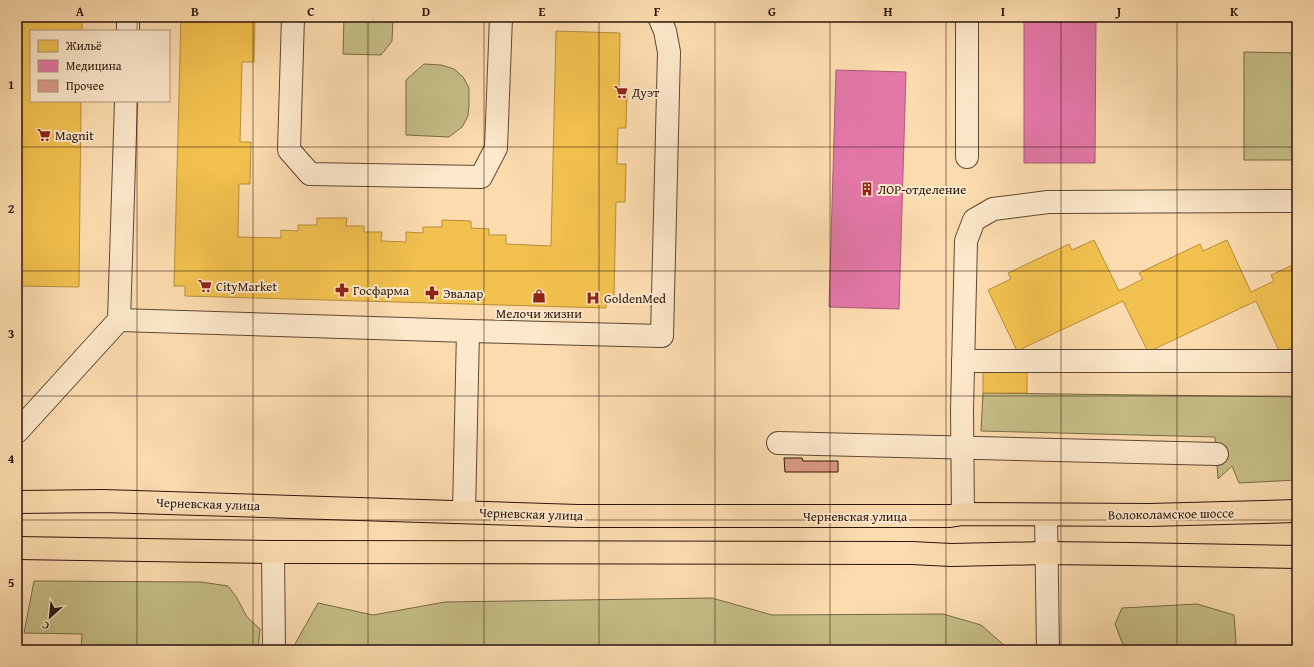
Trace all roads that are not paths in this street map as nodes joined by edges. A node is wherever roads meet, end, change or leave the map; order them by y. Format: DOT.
graph roads {
  1 [pos="128,17"];
  2 [pos="293,17"];
  3 [pos="501,17"];
  4 [pos="659,17"];
  5 [pos="967,17"];
  6 [pos="128,30"];
  7 [pos="126,102"];
  8 [pos="967,157"];
  9 [pos="1297,201"];
  10 [pos="119,320"];
  11 [pos="468,331"];
  12 [pos="963,361"];
  13 [pos="1297,361"];
  14 [pos="17,432"];
  15 [pos="778,443"];
  16 [pos="962,448"];
  17 [pos="1216,454"];
  18 [pos="17,502"];
  19 [pos="1297,511"];
  20 [pos="464,512"];
  21 [pos="963,514"];
  22 [pos="1046,515"];
  23 [pos="17,548"];
  24 [pos="273,552"];
  25 [pos="1046,553"];
  26 [pos="1297,556"];
  27 [pos="274,650"];
  28 [pos="1048,650"];
  1 -- 6 [label="street"];
  2 -- 3 [label="street"];
  4 -- 11 [label="street"];
  5 -- 8 [label="street"];
  7 -- 10 [label="street"];
  9 -- 12 [label="street"];
  10 -- 11 [label="street"];
  10 -- 14 [label="street"];
  11 -- 20 [label="street"];
  12 -- 13 [label="street"];
  12 -- 16 [label="street"];
  15 -- 16 [label="street"];
  16 -- 17 [label="street"];
  16 -- 21 [label="street"];
  18 -- 20 [label="main road, Черневская улица"];
  19 -- 22 [label="main road, Волоколамское шоссе"];
  20 -- 21 [label="main road, Черневская улица"];
  21 -- 22 [label="main road, Черневская улица"];
  22 -- 25 [label="street"];
  23 -- 24 [label="main road"];
  24 -- 25 [label="main road"];
  24 -- 27 [label="street"];
  25 -- 26 [label="main road"];
  25 -- 28 [label="street"];
}
